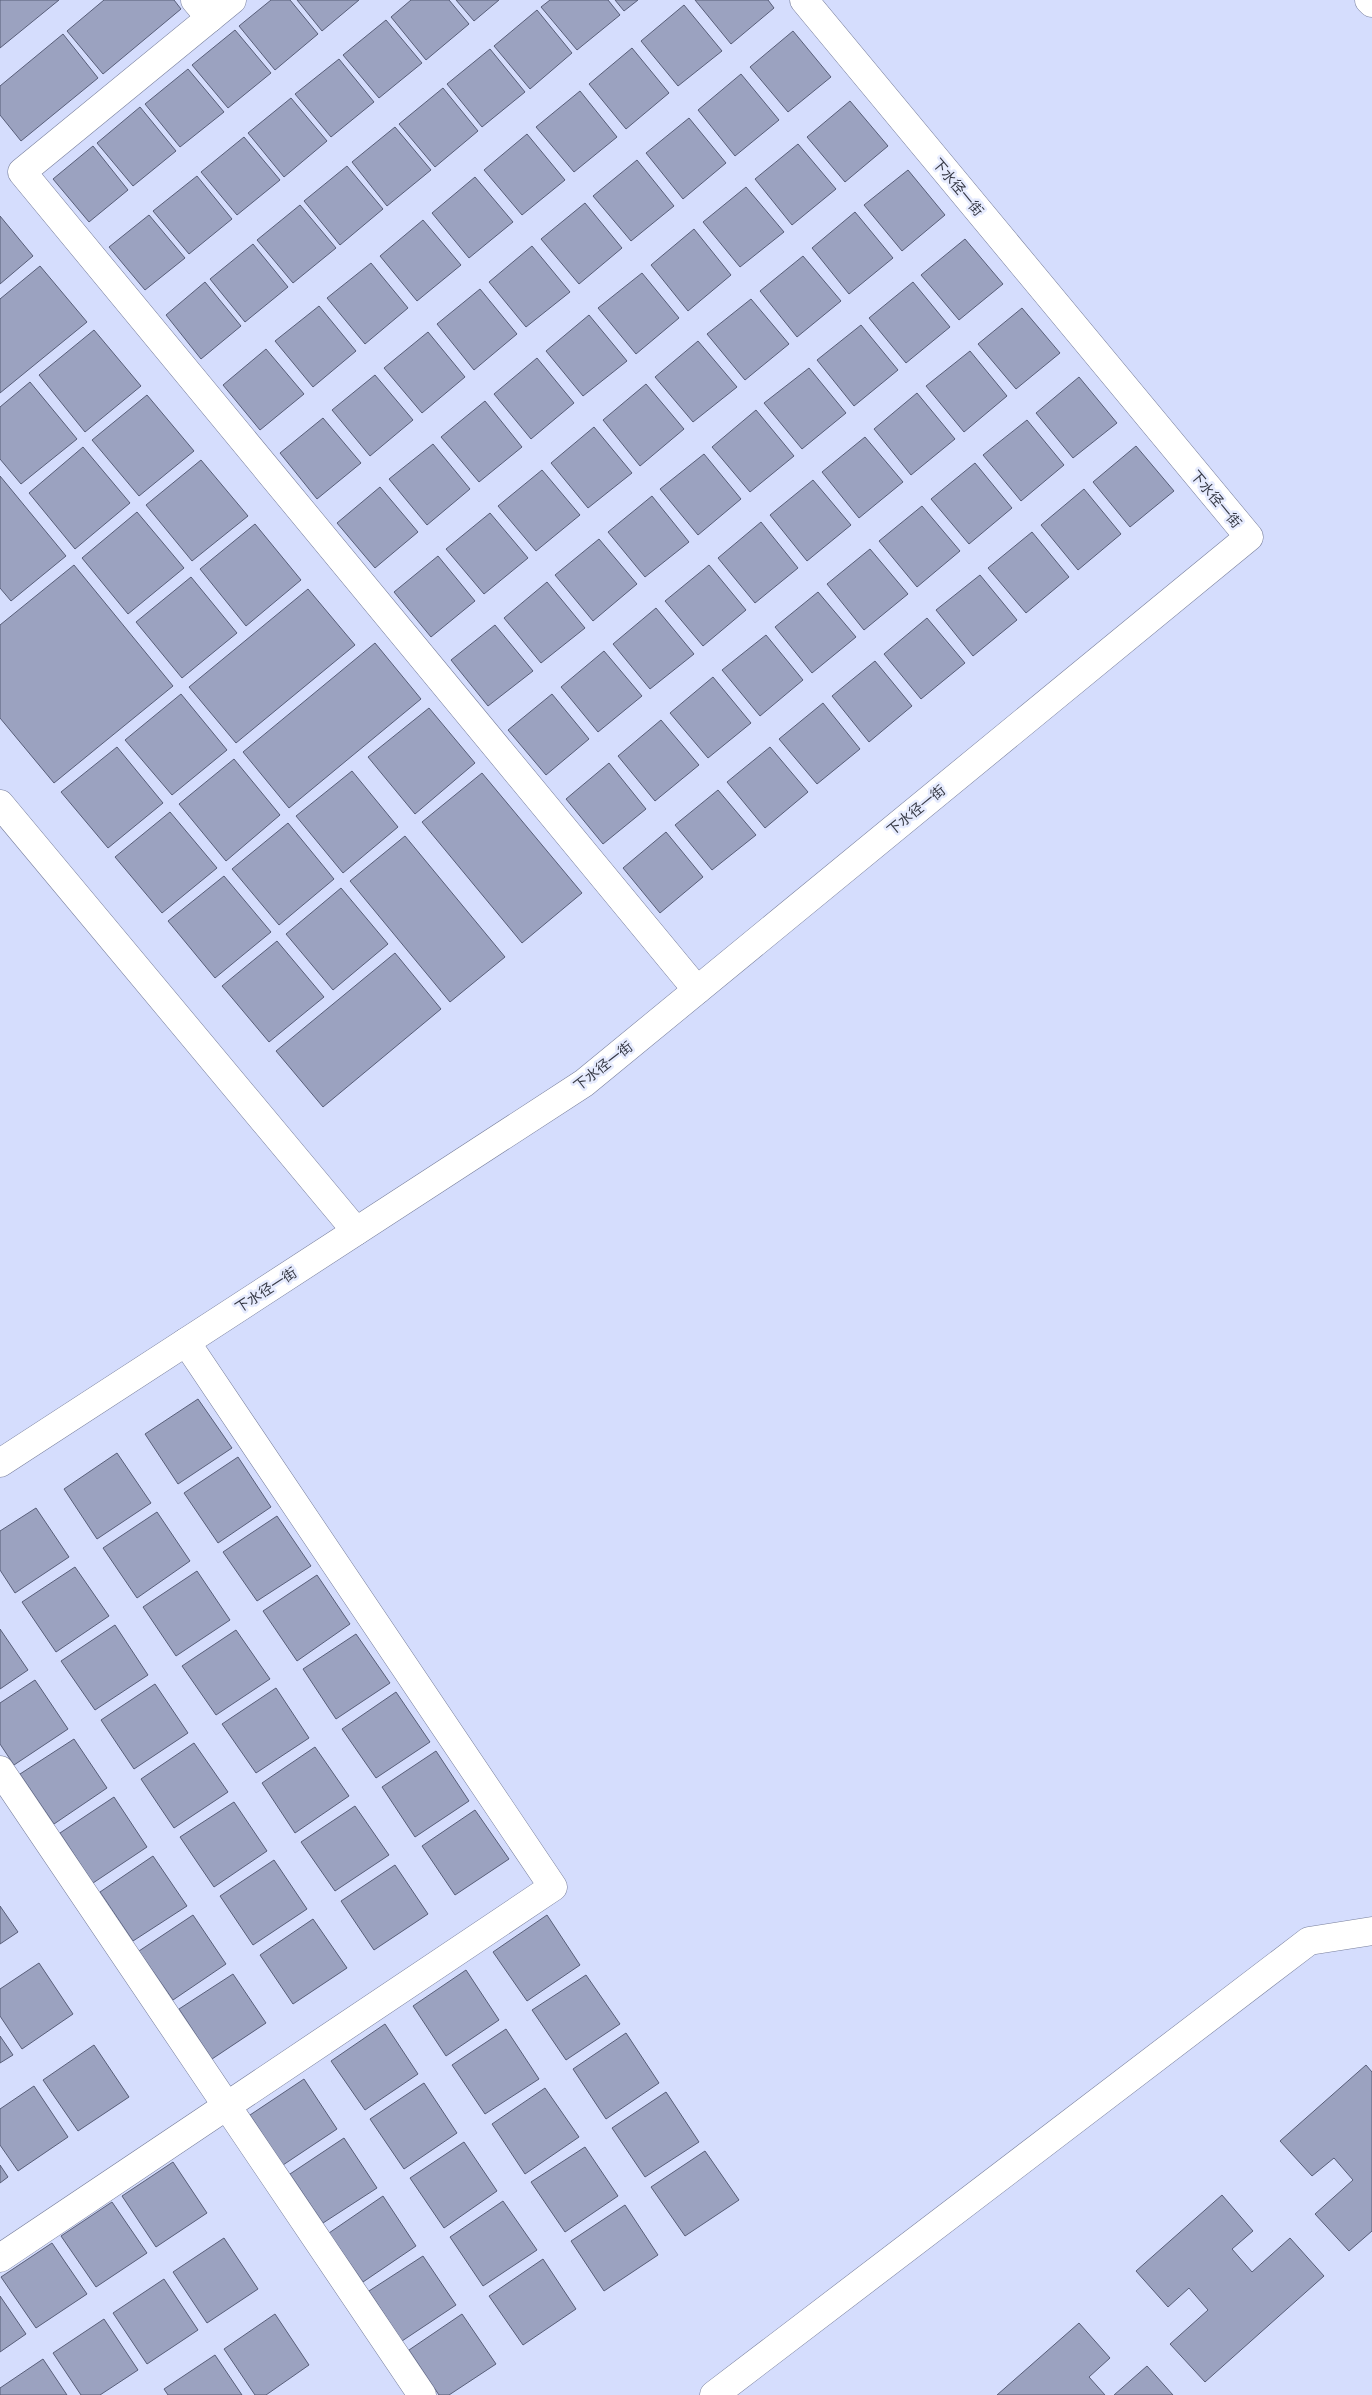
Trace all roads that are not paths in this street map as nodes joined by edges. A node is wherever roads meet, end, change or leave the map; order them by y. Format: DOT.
graph roads {
  1 [pos="232,0"];
  2 [pos="804,0"];
  3 [pos="1369,0"];
  4 [pos="1372,4"];
  5 [pos="203,9"];
  6 [pos="0,804"];
  7 [pos="698,990"];
  8 [pos="356,1232"];
  9 [pos="186,1342"];
  10 [pos="0,1463"];
  11 [pos="0,1770"];
  12 [pos="1372,1931"];
  13 [pos="226,2106"];
  14 [pos="0,2258"];
  15 [pos="422,2395"];
  16 [pos="714,2395"];
  1 -- 5 [label="street"];
  2 -- 7 [label="street, 下水径一街"];
  3 -- 4 [label="street"];
  5 -- 7 [label="street"];
  6 -- 8 [label="street"];
  7 -- 8 [label="street, 下水径一街"];
  8 -- 9 [label="street, 下水径一街"];
  9 -- 10 [label="street, 下水径一街"];
  9 -- 13 [label="street"];
  11 -- 13 [label="street"];
  12 -- 16 [label="street"];
  13 -- 14 [label="street"];
  13 -- 15 [label="street"];
}
